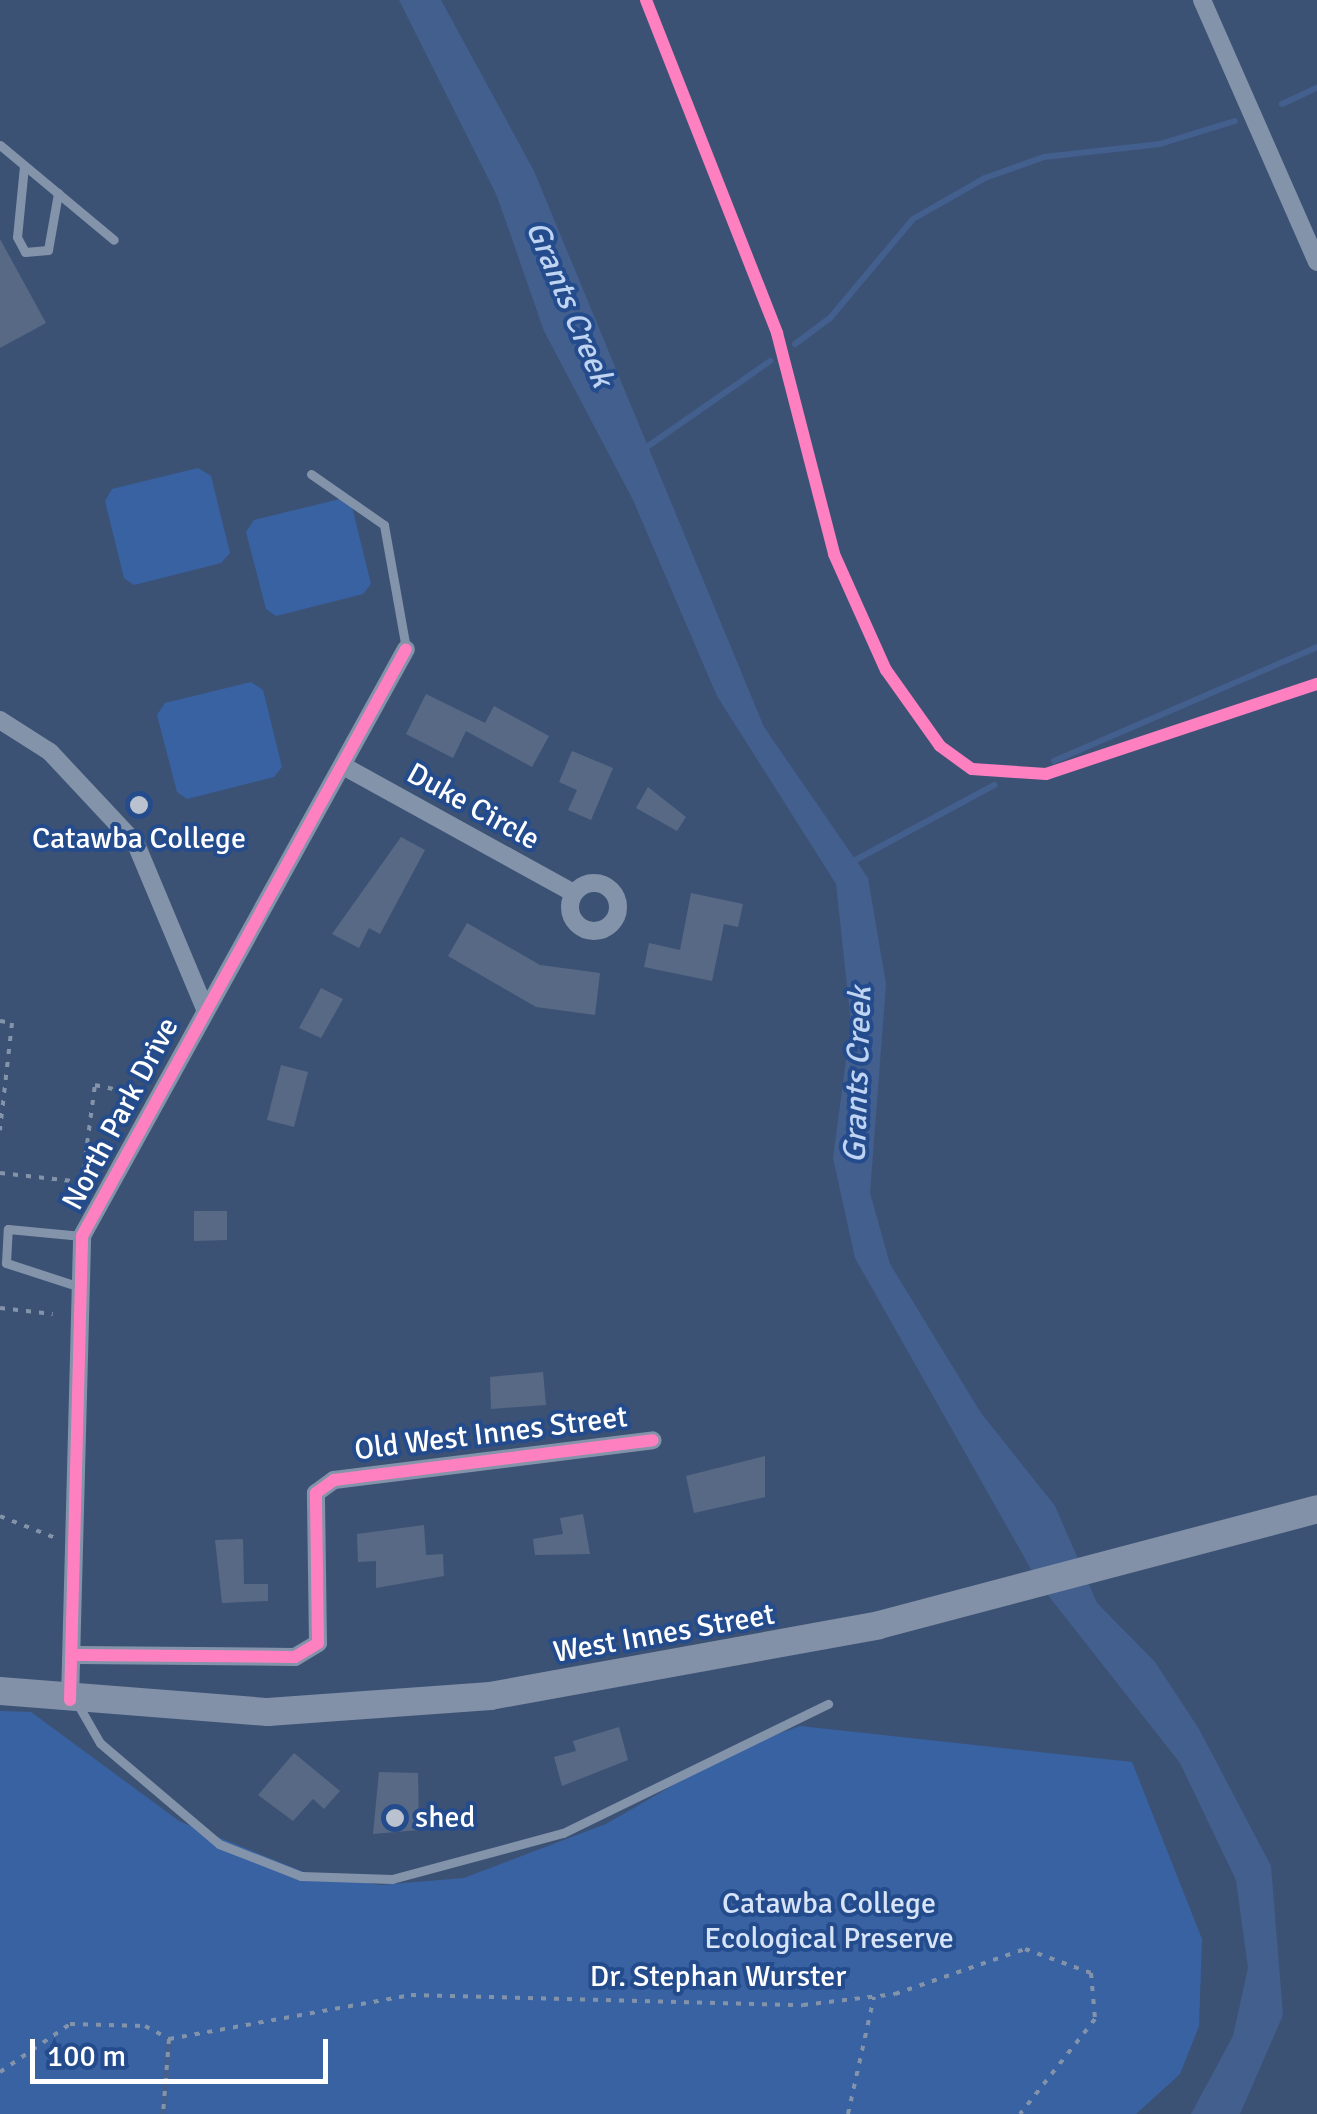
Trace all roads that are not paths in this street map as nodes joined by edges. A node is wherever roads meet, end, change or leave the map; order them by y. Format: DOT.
graph roads {
  1 [pos="1202,0"];
  2 [pos="0,144"];
  3 [pos="24,166"];
  4 [pos="58,194"];
  5 [pos="114,240"];
  6 [pos="1317,262"];
  7 [pos="311,474"];
  8 [pos="406,649"];
  9 [pos="0,720"];
  10 [pos="347,768"];
  11 [pos="573,893"];
  12 [pos="205,1009"];
  13 [pos="82,1236"];
  14 [pos="80,1287"];
  15 [pos="653,1440"];
  16 [pos="1317,1509"];
  17 [pos="78,1655"];
  18 [pos="3,1693"];
  19 [pos="73,1700"];
  20 [pos="828,1704"];
  1 -- 6 [label="street"];
  2 -- 3 [label="lane"];
  3 -- 4 [label="lane"];
  3 -- 4 [label="lane"];
  4 -- 5 [label="lane"];
  7 -- 8 [label="lane"];
  8 -- 10 [label="street, North Park Drive"];
  9 -- 12 [label="street"];
  10 -- 11 [label="street, Duke Circle"];
  10 -- 12 [label="street, North Park Drive"];
  12 -- 13 [label="street, North Park Drive"];
  13 -- 14 [label="street, North Park Drive"];
  13 -- 14 [label="lane"];
  14 -- 17 [label="street, North Park Drive"];
  15 -- 17 [label="street, Old West Innes Street"];
  16 -- 19 [label="main road, West Innes Street"];
  17 -- 19 [label="street, North Park Drive"];
  18 -- 19 [label="main road, West Innes Street"];
  19 -- 20 [label="lane"];
}
